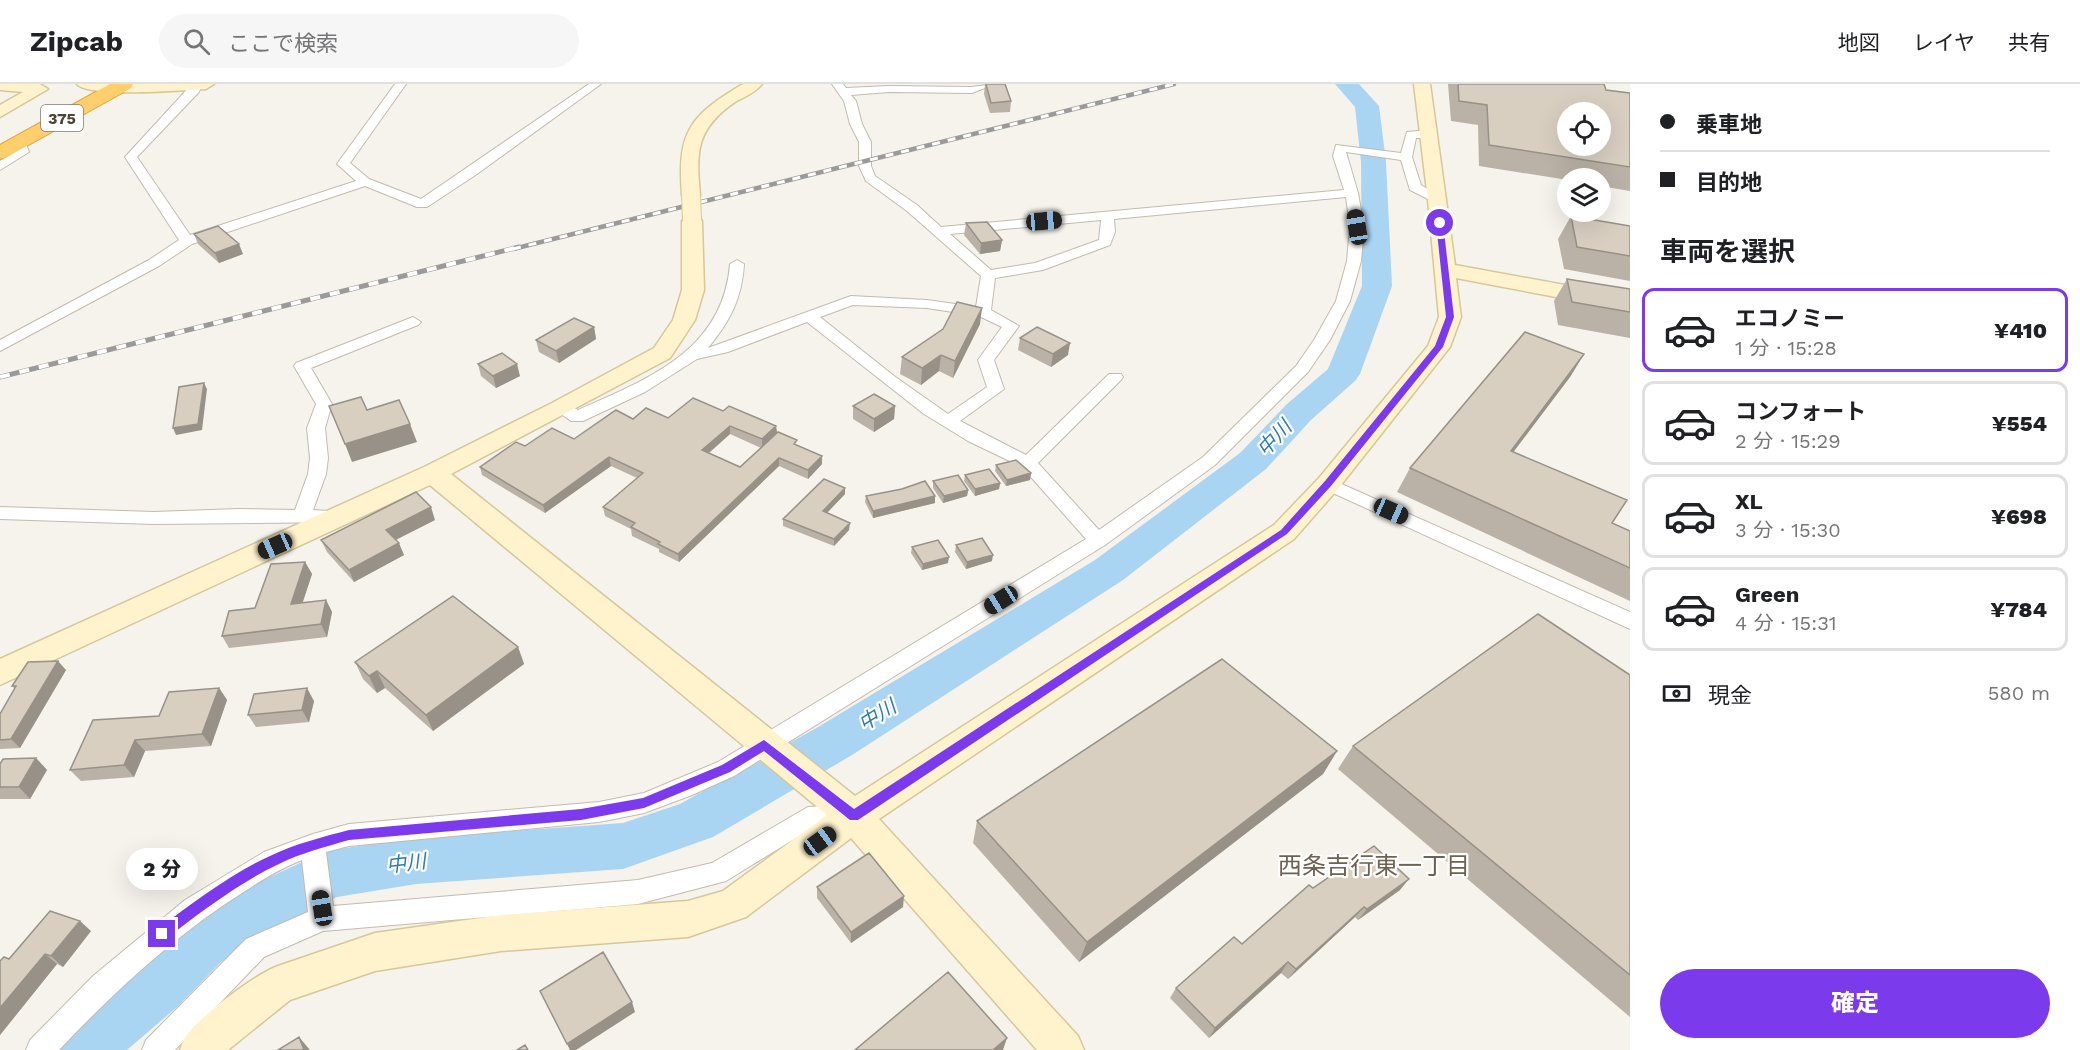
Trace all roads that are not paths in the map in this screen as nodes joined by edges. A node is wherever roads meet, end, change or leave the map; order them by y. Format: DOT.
graph roads {
  1 [pos="401,84"];
  2 [pos="596,84"];
  3 [pos="754,84"];
  4 [pos="990,84"];
  5 [pos="1422,84"];
  6 [pos="0,85"];
  7 [pos="106,85"];
  8 [pos="202,85"];
  9 [pos="839,88"];
  10 [pos="0,112"];
  11 [pos="1429,134"];
  12 [pos="4,147"];
  13 [pos="1402,156"];
  14 [pos="0,166"];
  15 [pos="365,182"];
  16 [pos="1352,193"];
  17 [pos="1438,200"];
  18 [pos="1107,215"];
  19 [pos="938,231"];
  20 [pos="187,241"];
  21 [pos="737,264"];
  22 [pos="1444,269"];
  23 [pos="988,275"];
  24 [pos="1630,304"];
  25 [pos="983,312"];
  26 [pos="808,315"];
  27 [pos="412,322"];
  28 [pos="0,346"];
  29 [pos="692,356"];
  30 [pos="1115,377"];
  31 [pos="561,408"];
  32 [pos="949,422"];
  33 [pos="1029,463"];
  34 [pos="434,473"];
  35 [pos="1328,484"];
  36 [pos="0,513"];
  37 [pos="302,516"];
  38 [pos="338,517"];
  39 [pos="1098,540"];
  40 [pos="1630,621"];
  41 [pos="0,673"];
  42 [pos="766,747"];
  43 [pos="854,816"];
  44 [pos="313,849"];
  45 [pos="322,914"];
  46 [pos="40,1050"];
  47 [pos="156,1050"];
  48 [pos="200,1050"];
  49 [pos="1064,1050"];
  1 -- 15 [label="street"];
  2 -- 15 [label="street"];
  3 -- 31 [label="street"];
  4 -- 9 [label="street"];
  5 -- 11 [label="street"];
  6 -- 10 [label="street"];
  7 -- 8 [label="street"];
  7 -- 12 [label="highway, 375"];
  8 -- 20 [label="street"];
  9 -- 19 [label="street"];
  11 -- 13 [label="street"];
  11 -- 17 [label="street"];
  12 -- 14 [label="street"];
  13 -- 16 [label="street"];
  13 -- 17 [label="street"];
  15 -- 20 [label="street"];
  16 -- 18 [label="street"];
  16 -- 39 [label="street"];
  17 -- 22 [label="street"];
  18 -- 19 [label="street"];
  18 -- 23 [label="street"];
  19 -- 23 [label="street"];
  20 -- 28 [label="street"];
  21 -- 29 [label="street"];
  22 -- 24 [label="street"];
  22 -- 35 [label="street"];
  23 -- 25 [label="street"];
  25 -- 26 [label="street"];
  25 -- 32 [label="street"];
  26 -- 29 [label="street"];
  26 -- 32 [label="street"];
  27 -- 37 [label="street"];
  29 -- 31 [label="street"];
  30 -- 33 [label="street"];
  31 -- 34 [label="street"];
  32 -- 33 [label="street"];
  33 -- 39 [label="street"];
  34 -- 38 [label="street"];
  34 -- 42 [label="street"];
  35 -- 40 [label="street"];
  35 -- 43 [label="street"];
  36 -- 37 [label="street"];
  37 -- 38 [label="street"];
  38 -- 41 [label="street"];
  39 -- 42 [label="street"];
  42 -- 43 [label="street"];
  42 -- 44 [label="street"];
  43 -- 45 [label="street"];
  43 -- 48 [label="street"];
  43 -- 49 [label="street"];
  44 -- 45 [label="street"];
  44 -- 46 [label="street"];
  45 -- 47 [label="street"];
}
